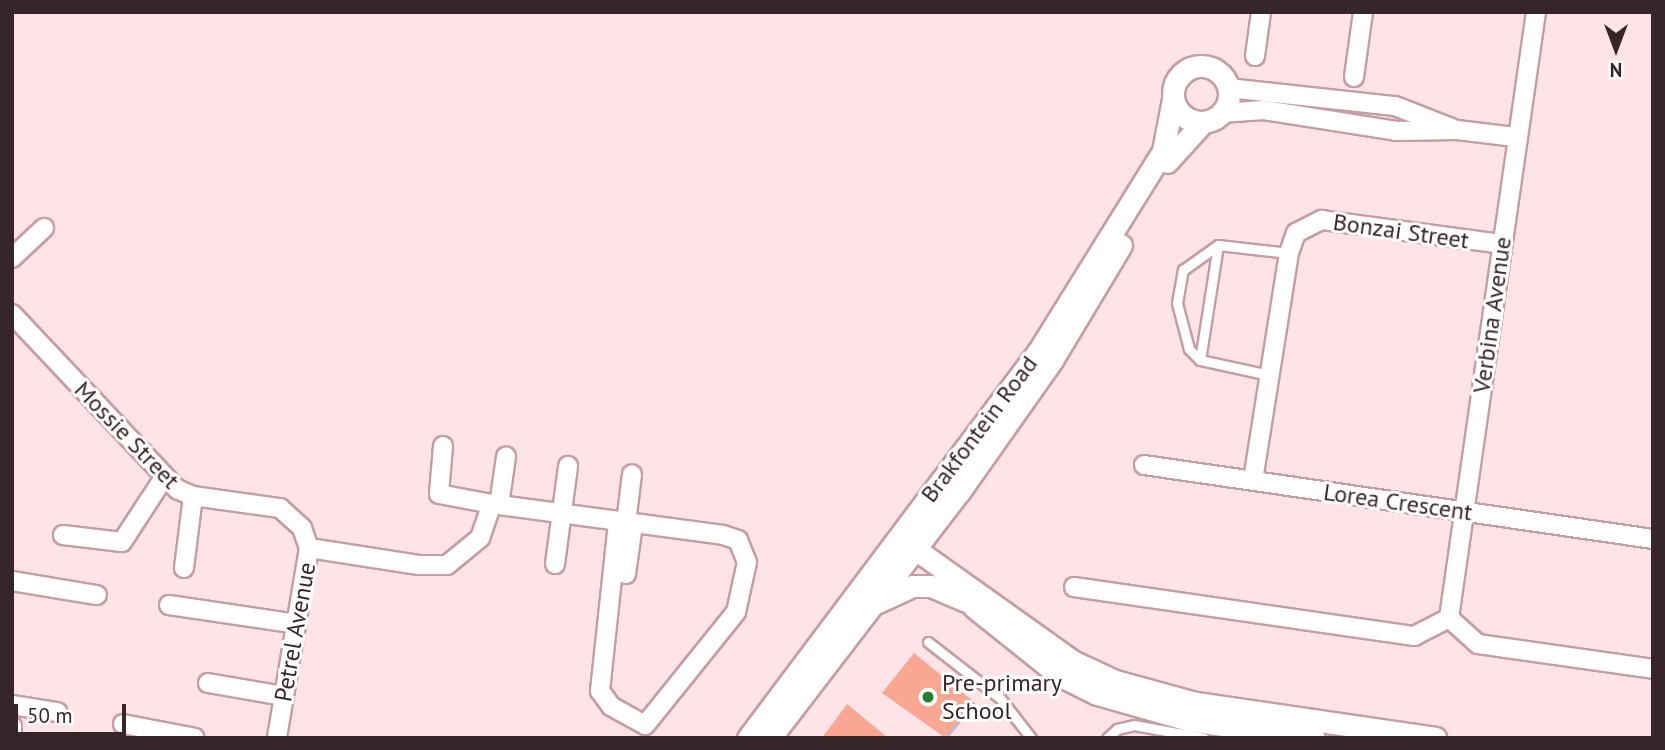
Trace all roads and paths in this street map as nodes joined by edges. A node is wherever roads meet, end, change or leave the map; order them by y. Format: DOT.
graph roads {
  1 [pos="1261,12"];
  2 [pos="1363,12"];
  3 [pos="1536,12"];
  4 [pos="1255,55"];
  5 [pos="1354,77"];
  6 [pos="1228,88"];
  7 [pos="1173,99"];
  8 [pos="1212,118"];
  9 [pos="1457,130"];
  10 [pos="1516,138"];
  11 [pos="44,228"];
  12 [pos="1501,244"];
  13 [pos="1218,245"];
  14 [pos="1289,253"];
  15 [pos="12,258"];
  16 [pos="12,314"];
  17 [pos="1058,335"];
  18 [pos="1200,359"];
  19 [pos="1269,375"];
  20 [pos="443,446"];
  21 [pos="506,457"];
  22 [pos="568,466"];
  23 [pos="1144,466"];
  24 [pos="632,474"];
  25 [pos="163,479"];
  26 [pos="1253,480"];
  27 [pos="193,496"];
  28 [pos="496,505"];
  29 [pos="1464,511"];
  30 [pos="562,514"];
  31 [pos="626,523"];
  32 [pos="302,528"];
  33 [pos="63,534"];
  34 [pos="1653,539"];
  35 [pos="895,541"];
  36 [pos="309,548"];
  37 [pos="912,554"];
  38 [pos="555,564"];
  39 [pos="184,568"];
  40 [pos="626,574"];
  41 [pos="12,582"];
  42 [pos="1074,587"];
  43 [pos="97,595"];
  44 [pos="967,601"];
  45 [pos="169,605"];
  46 [pos="1449,618"];
  47 [pos="219,621"];
  48 [pos="854,624"];
  49 [pos="296,629"];
  50 [pos="928,642"];
  51 [pos="1653,669"];
  52 [pos="208,683"];
  53 [pos="284,696"];
  54 [pos="12,705"];
  55 [pos="57,712"];
  56 [pos="12,726"];
  57 [pos="646,732"];
  58 [pos="135,733"];
  59 [pos="1032,737"];
  60 [pos="12,738"];
  61 [pos="195,738"];
  62 [pos="277,738"];
  63 [pos="748,738"];
  64 [pos="770,738"];
  65 [pos="1107,738"];
  66 [pos="1204,738"];
  67 [pos="1314,738"];
  68 [pos="1434,738"];
  1 -- 4 [label="street"];
  2 -- 5 [label="street"];
  3 -- 10 [label="street, Verbina Avenue"];
  6 -- 7 [label="street"];
  6 -- 8 [label="street"];
  6 -- 9 [label="street"];
  7 -- 8 [label="street"];
  7 -- 17 [label="street, Brakfontein Road"];
  8 -- 9 [label="street"];
  8 -- 17 [label="street, Brakfontein Road"];
  9 -- 10 [label="street"];
  10 -- 12 [label="street, Verbina Avenue"];
  11 -- 15 [label="street"];
  12 -- 14 [label="street, Bonzai Street"];
  12 -- 29 [label="street, Verbina Avenue"];
  13 -- 14 [label="lane"];
  13 -- 18 [label="lane"];
  13 -- 18 [label="lane"];
  14 -- 19 [label="street"];
  16 -- 25 [label="street, Mossie Street"];
  17 -- 35 [label="street, Brakfontein Road"];
  17 -- 37 [label="street, Brakfontein Road"];
  18 -- 19 [label="lane"];
  19 -- 26 [label="street"];
  20 -- 28 [label="street"];
  21 -- 28 [label="street"];
  22 -- 30 [label="street"];
  23 -- 26 [label="street, Lorea Crescent"];
  24 -- 31 [label="street"];
  25 -- 27 [label="street, Mossie Street"];
  25 -- 33 [label="street"];
  26 -- 29 [label="street, Lorea Crescent"];
  27 -- 32 [label="street, Mossie Street"];
  27 -- 39 [label="street"];
  28 -- 30 [label="street"];
  28 -- 36 [label="street"];
  29 -- 34 [label="street, Lorea Crescent"];
  29 -- 46 [label="street, Verbina Avenue"];
  30 -- 31 [label="street"];
  30 -- 38 [label="street"];
  31 -- 40 [label="street"];
  31 -- 57 [label="street"];
  31 -- 57 [label="street"];
  32 -- 36 [label="street, Petrel Avenue"];
  35 -- 37 [label="street"];
  35 -- 63 [label="street, Brakfontein Road"];
  36 -- 49 [label="street, Petrel Avenue"];
  37 -- 44 [label="street"];
  37 -- 48 [label="street, Brakfontein Road"];
  37 -- 68 [label="street"];
  41 -- 43 [label="street"];
  42 -- 46 [label="street"];
  44 -- 48 [label="street"];
  44 -- 67 [label="street"];
  45 -- 49 [label="street"];
  46 -- 51 [label="street"];
  47 -- 49 [label="street"];
  48 -- 64 [label="street, Brakfontein Road"];
  49 -- 53 [label="street, Petrel Avenue"];
  50 -- 59 [label="lane"];
  52 -- 53 [label="street"];
  53 -- 62 [label="street, Petrel Avenue"];
  54 -- 55 [label="street"];
  56 -- 60 [label="street"];
  58 -- 61 [label="street"];
  65 -- 66 [label="lane"];
}
